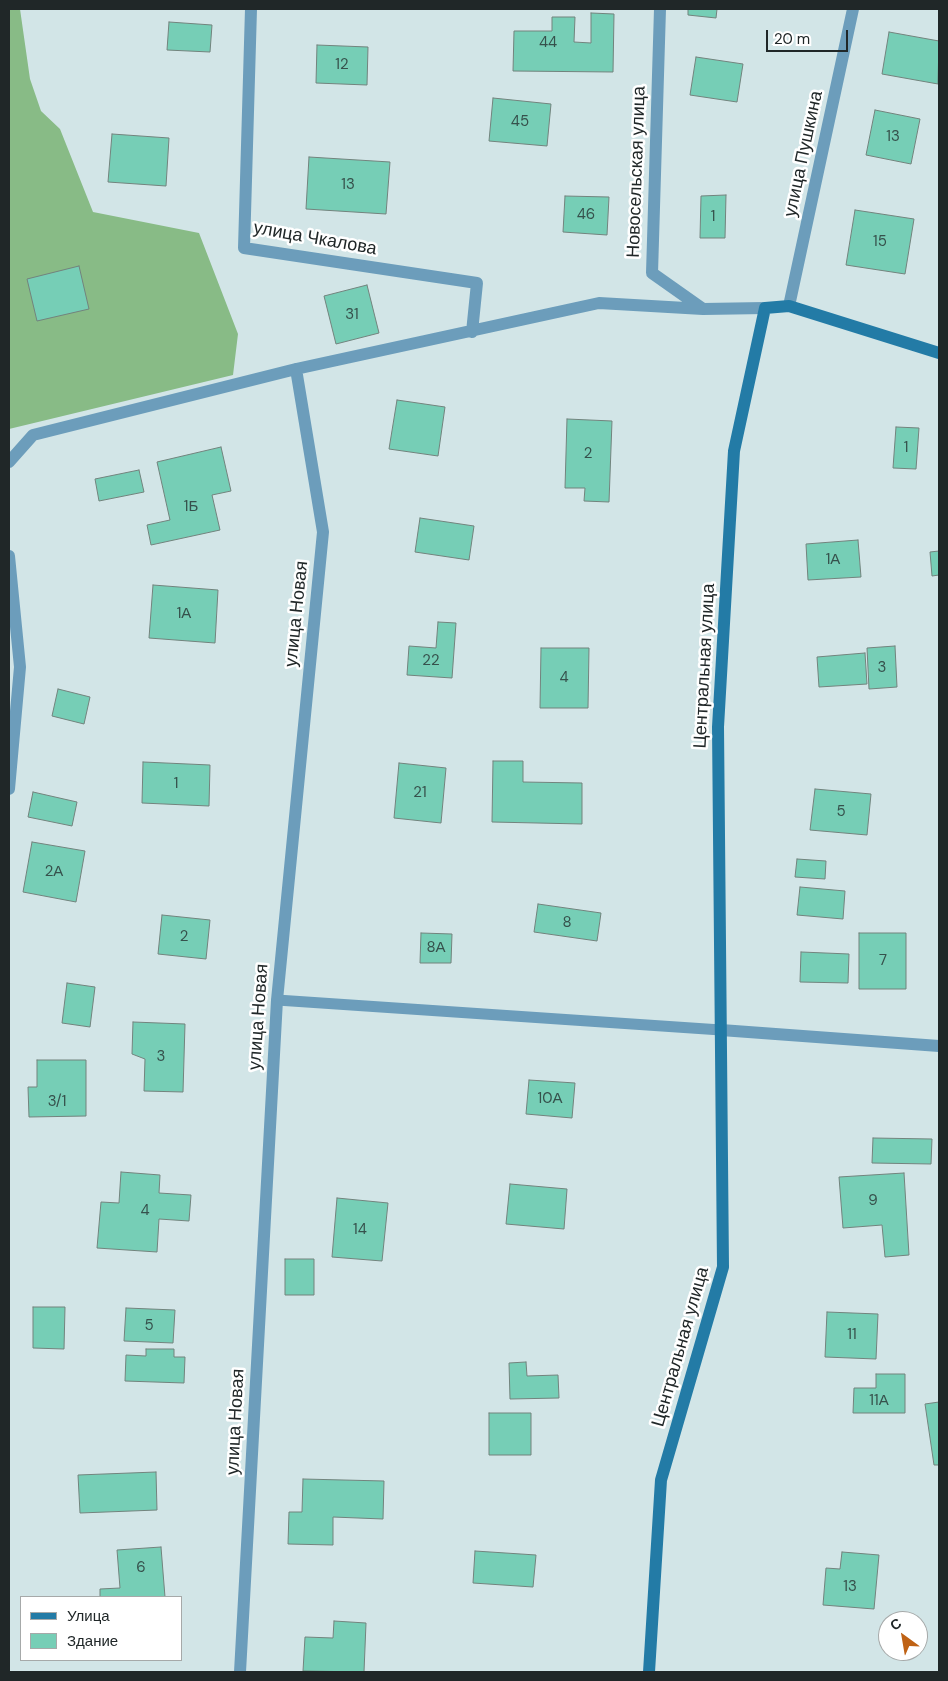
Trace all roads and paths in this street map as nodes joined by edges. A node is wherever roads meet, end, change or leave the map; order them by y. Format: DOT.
graph roads {
  1 [pos="252,9"];
  2 [pos="660,9"];
  3 [pos="853,9"];
  4 [pos="789,306"];
  5 [pos="703,308"];
  6 [pos="765,308"];
  7 [pos="472,332"];
  8 [pos="939,353"];
  9 [pos="296,369"];
  10 [pos="9,462"];
  11 [pos="9,556"];
  12 [pos="9,789"];
  13 [pos="277,1000"];
  14 [pos="721,1030"];
  15 [pos="939,1046"];
  16 [pos="240,1672"];
  17 [pos="649,1672"];
  1 -- 7 [label="street, улица Чкалова"];
  2 -- 5 [label="street, Новосельская улица"];
  3 -- 4 [label="street, улица Пушкина"];
  4 -- 6 [label="street"];
  4 -- 8 [label="street"];
  5 -- 6 [label="street"];
  5 -- 7 [label="street"];
  6 -- 14 [label="street, Центральная улица"];
  7 -- 9 [label="street"];
  9 -- 10 [label="street"];
  9 -- 13 [label="street, улица Новая"];
  11 -- 12 [label="street"];
  13 -- 14 [label="lane"];
  13 -- 16 [label="street, улица Новая"];
  14 -- 15 [label="street"];
  14 -- 17 [label="street, Центральная улица"];
}
